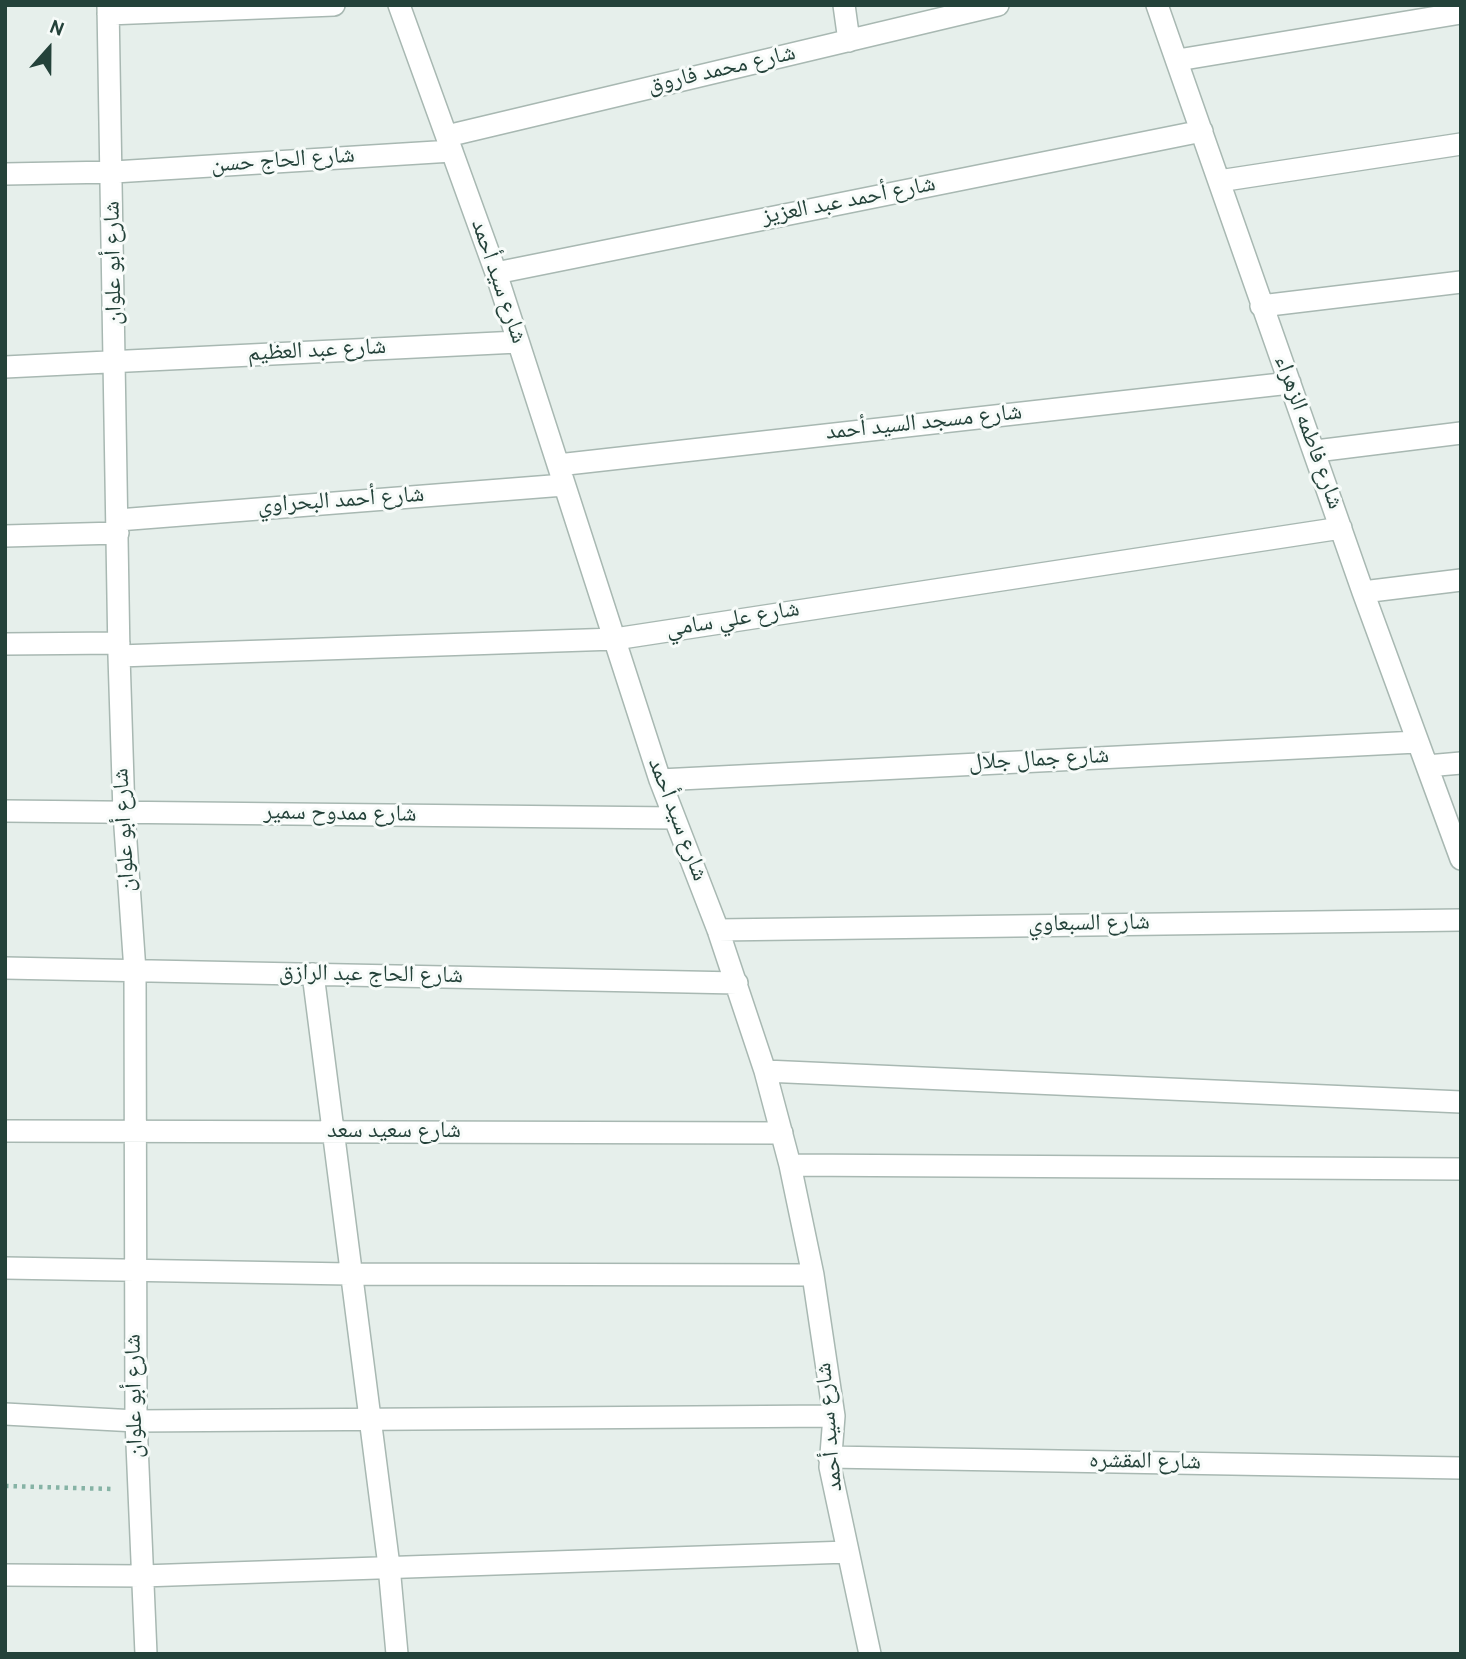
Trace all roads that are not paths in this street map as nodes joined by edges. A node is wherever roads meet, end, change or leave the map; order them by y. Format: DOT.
graph roads {
  1 [pos="334,5"];
  2 [pos="399,5"];
  3 [pos="844,5"];
  4 [pos="998,5"];
  5 [pos="1157,5"];
  6 [pos="108,10"];
  7 [pos="1461,13"];
  8 [pos="849,41"];
  9 [pos="1178,61"];
  10 [pos="1202,131"];
  11 [pos="449,144"];
  12 [pos="1461,144"];
  13 [pos="114,172"];
  14 [pos="5,174"];
  15 [pos="1219,181"];
  16 [pos="496,273"];
  17 [pos="1461,282"];
  18 [pos="1261,306"];
  19 [pos="518,342"];
  20 [pos="116,362"];
  21 [pos="5,367"];
  22 [pos="1290,383"];
  23 [pos="1461,433"];
  24 [pos="1316,451"];
  25 [pos="561,475"];
  26 [pos="118,526"];
  27 [pos="1341,528"];
  28 [pos="5,536"];
  29 [pos="1461,580"];
  30 [pos="1363,592"];
  31 [pos="615,639"];
  32 [pos="5,644"];
  33 [pos="119,649"];
  34 [pos="1417,742"];
  35 [pos="1461,763"];
  36 [pos="1427,766"];
  37 [pos="660,780"];
  38 [pos="5,811"];
  39 [pos="124,813"];
  40 [pos="674,818"];
  41 [pos="1461,859"];
  42 [pos="1461,920"];
  43 [pos="718,930"];
  44 [pos="5,968"];
  45 [pos="135,971"];
  46 [pos="313,974"];
  47 [pos="737,983"];
  48 [pos="765,1071"];
  49 [pos="1461,1102"];
  50 [pos="5,1131"];
  51 [pos="134,1132"];
  52 [pos="332,1132"];
  53 [pos="782,1133"];
  54 [pos="790,1165"];
  55 [pos="1461,1169"];
  56 [pos="5,1268"];
  57 [pos="134,1270"];
  58 [pos="349,1274"];
  59 [pos="813,1275"];
  60 [pos="5,1415"];
  61 [pos="834,1416"];
  62 [pos="368,1417"];
  63 [pos="136,1421"];
  64 [pos="829,1457"];
  65 [pos="1461,1468"];
  66 [pos="848,1552"];
  67 [pos="389,1566"];
  68 [pos="5,1575"];
  69 [pos="142,1576"];
  70 [pos="146,1654"];
  71 [pos="397,1654"];
  72 [pos="870,1654"];
  1 -- 6 [label="street"];
  2 -- 11 [label="street, شارع سيد أحمد"];
  3 -- 8 [label="street"];
  4 -- 8 [label="street, شارع محمد فاروق"];
  5 -- 9 [label="street, شارع فاطمه الزهراء"];
  6 -- 13 [label="street, شارع أبو علوان"];
  7 -- 9 [label="street"];
  8 -- 11 [label="street, شارع محمد فاروق"];
  9 -- 10 [label="street, شارع فاطمه الزهراء"];
  10 -- 15 [label="street, شارع فاطمه الزهراء"];
  10 -- 16 [label="street, شارع أحمد عبد العزيز"];
  11 -- 13 [label="street, شارع الحاج حسن"];
  11 -- 16 [label="street, شارع سيد أحمد"];
  12 -- 15 [label="street"];
  13 -- 14 [label="street, شارع الحاج حسن"];
  13 -- 20 [label="street, شارع أبو علوان"];
  15 -- 18 [label="street, شارع فاطمه الزهراء"];
  16 -- 19 [label="street, شارع سيد أحمد"];
  17 -- 18 [label="street"];
  18 -- 22 [label="street, شارع فاطمه الزهراء"];
  19 -- 20 [label="street, شارع عبد العظيم"];
  19 -- 25 [label="street, شارع سيد أحمد"];
  20 -- 21 [label="street, شارع عبد العظيم"];
  20 -- 26 [label="street, شارع أبو علوان"];
  22 -- 24 [label="street, شارع فاطمه الزهراء"];
  22 -- 25 [label="street, شارع مسجد السيد أحمد"];
  23 -- 24 [label="street"];
  24 -- 27 [label="street, شارع فاطمه الزهراء"];
  25 -- 26 [label="street, شارع أحمد البحراوي"];
  25 -- 31 [label="street, شارع سيد أحمد"];
  26 -- 28 [label="street, شارع أحمد البحراوي"];
  26 -- 33 [label="street, شارع أبو علوان"];
  27 -- 30 [label="street, شارع فاطمه الزهراء"];
  27 -- 31 [label="street, شارع علي سامي"];
  29 -- 30 [label="street"];
  30 -- 34 [label="street, شارع فاطمه الزهراء"];
  31 -- 33 [label="street, شارع علي سامي"];
  31 -- 37 [label="street, شارع سيد أحمد"];
  32 -- 33 [label="street, شارع علي سامي"];
  33 -- 39 [label="street, شارع أبو علوان"];
  34 -- 36 [label="street, شارع فاطمه الزهراء"];
  34 -- 37 [label="street, شارع جمال جلال"];
  35 -- 36 [label="street"];
  36 -- 41 [label="street, شارع فاطمه الزهراء"];
  37 -- 40 [label="street, شارع سيد أحمد"];
  38 -- 39 [label="street, شارع ممدوح سمير"];
  39 -- 40 [label="street, شارع ممدوح سمير"];
  39 -- 45 [label="street, شارع أبو علوان"];
  40 -- 43 [label="street, شارع سيد أحمد"];
  42 -- 43 [label="street, شارع السبعاوي"];
  43 -- 47 [label="street, شارع سيد أحمد"];
  44 -- 45 [label="street, شارع الحاج عبد الرازق"];
  45 -- 46 [label="street, شارع الحاج عبد الرازق"];
  45 -- 51 [label="street, شارع أبو علوان"];
  46 -- 47 [label="street, شارع الحاج عبد الرازق"];
  46 -- 52 [label="street"];
  47 -- 48 [label="street, شارع سيد أحمد"];
  48 -- 49 [label="street"];
  48 -- 53 [label="street, شارع سيد أحمد"];
  50 -- 51 [label="street, شارع سعيد سعد"];
  51 -- 52 [label="street, شارع سعيد سعد"];
  51 -- 57 [label="street, شارع أبو علوان"];
  52 -- 53 [label="street, شارع سعيد سعد"];
  52 -- 58 [label="street"];
  53 -- 54 [label="street, شارع سيد أحمد"];
  54 -- 55 [label="street"];
  54 -- 59 [label="street, شارع سيد أحمد"];
  56 -- 57 [label="street"];
  57 -- 58 [label="street"];
  57 -- 63 [label="street, شارع أبو علوان"];
  58 -- 59 [label="street"];
  58 -- 62 [label="street"];
  59 -- 61 [label="street, شارع سيد أحمد"];
  60 -- 63 [label="street"];
  61 -- 62 [label="street"];
  61 -- 64 [label="street, شارع سيد أحمد"];
  62 -- 63 [label="street"];
  62 -- 67 [label="street"];
  63 -- 69 [label="street, شارع أبو علوان"];
  64 -- 65 [label="street, شارع المقشره"];
  64 -- 66 [label="street, شارع سيد أحمد"];
  66 -- 67 [label="street"];
  66 -- 72 [label="street, شارع سيد أحمد"];
  67 -- 69 [label="street"];
  67 -- 71 [label="street"];
  68 -- 69 [label="street"];
  69 -- 70 [label="street, شارع أبو علوان"];
}
